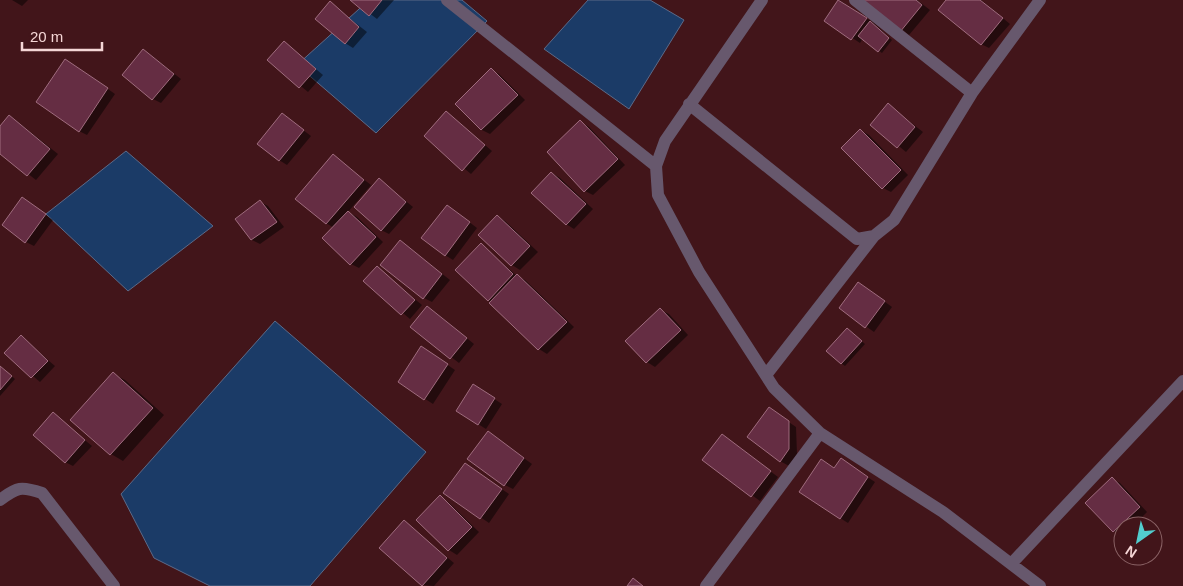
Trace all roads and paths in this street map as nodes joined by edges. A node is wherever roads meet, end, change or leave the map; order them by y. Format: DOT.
graph roads {
  1 [pos="447,0"];
  2 [pos="762,0"];
  3 [pos="855,0"];
  4 [pos="1040,0"];
  5 [pos="972,93"];
  6 [pos="689,104"];
  7 [pos="656,166"];
  8 [pos="874,236"];
  9 [pos="766,375"];
  10 [pos="1183,381"];
  11 [pos="820,433"];
  12 [pos="0,500"];
  13 [pos="1011,564"];
  14 [pos="114,586"];
  15 [pos="706,586"];
  16 [pos="1040,586"];
  1 -- 7 [label="street"];
  2 -- 6 [label="street"];
  3 -- 5 [label="street"];
  4 -- 5 [label="street"];
  5 -- 8 [label="street"];
  6 -- 7 [label="street"];
  6 -- 8 [label="street"];
  7 -- 9 [label="street"];
  8 -- 9 [label="street"];
  9 -- 11 [label="street"];
  10 -- 13 [label="street"];
  11 -- 13 [label="street"];
  11 -- 15 [label="street"];
  12 -- 14 [label="street"];
  13 -- 16 [label="street"];
}
